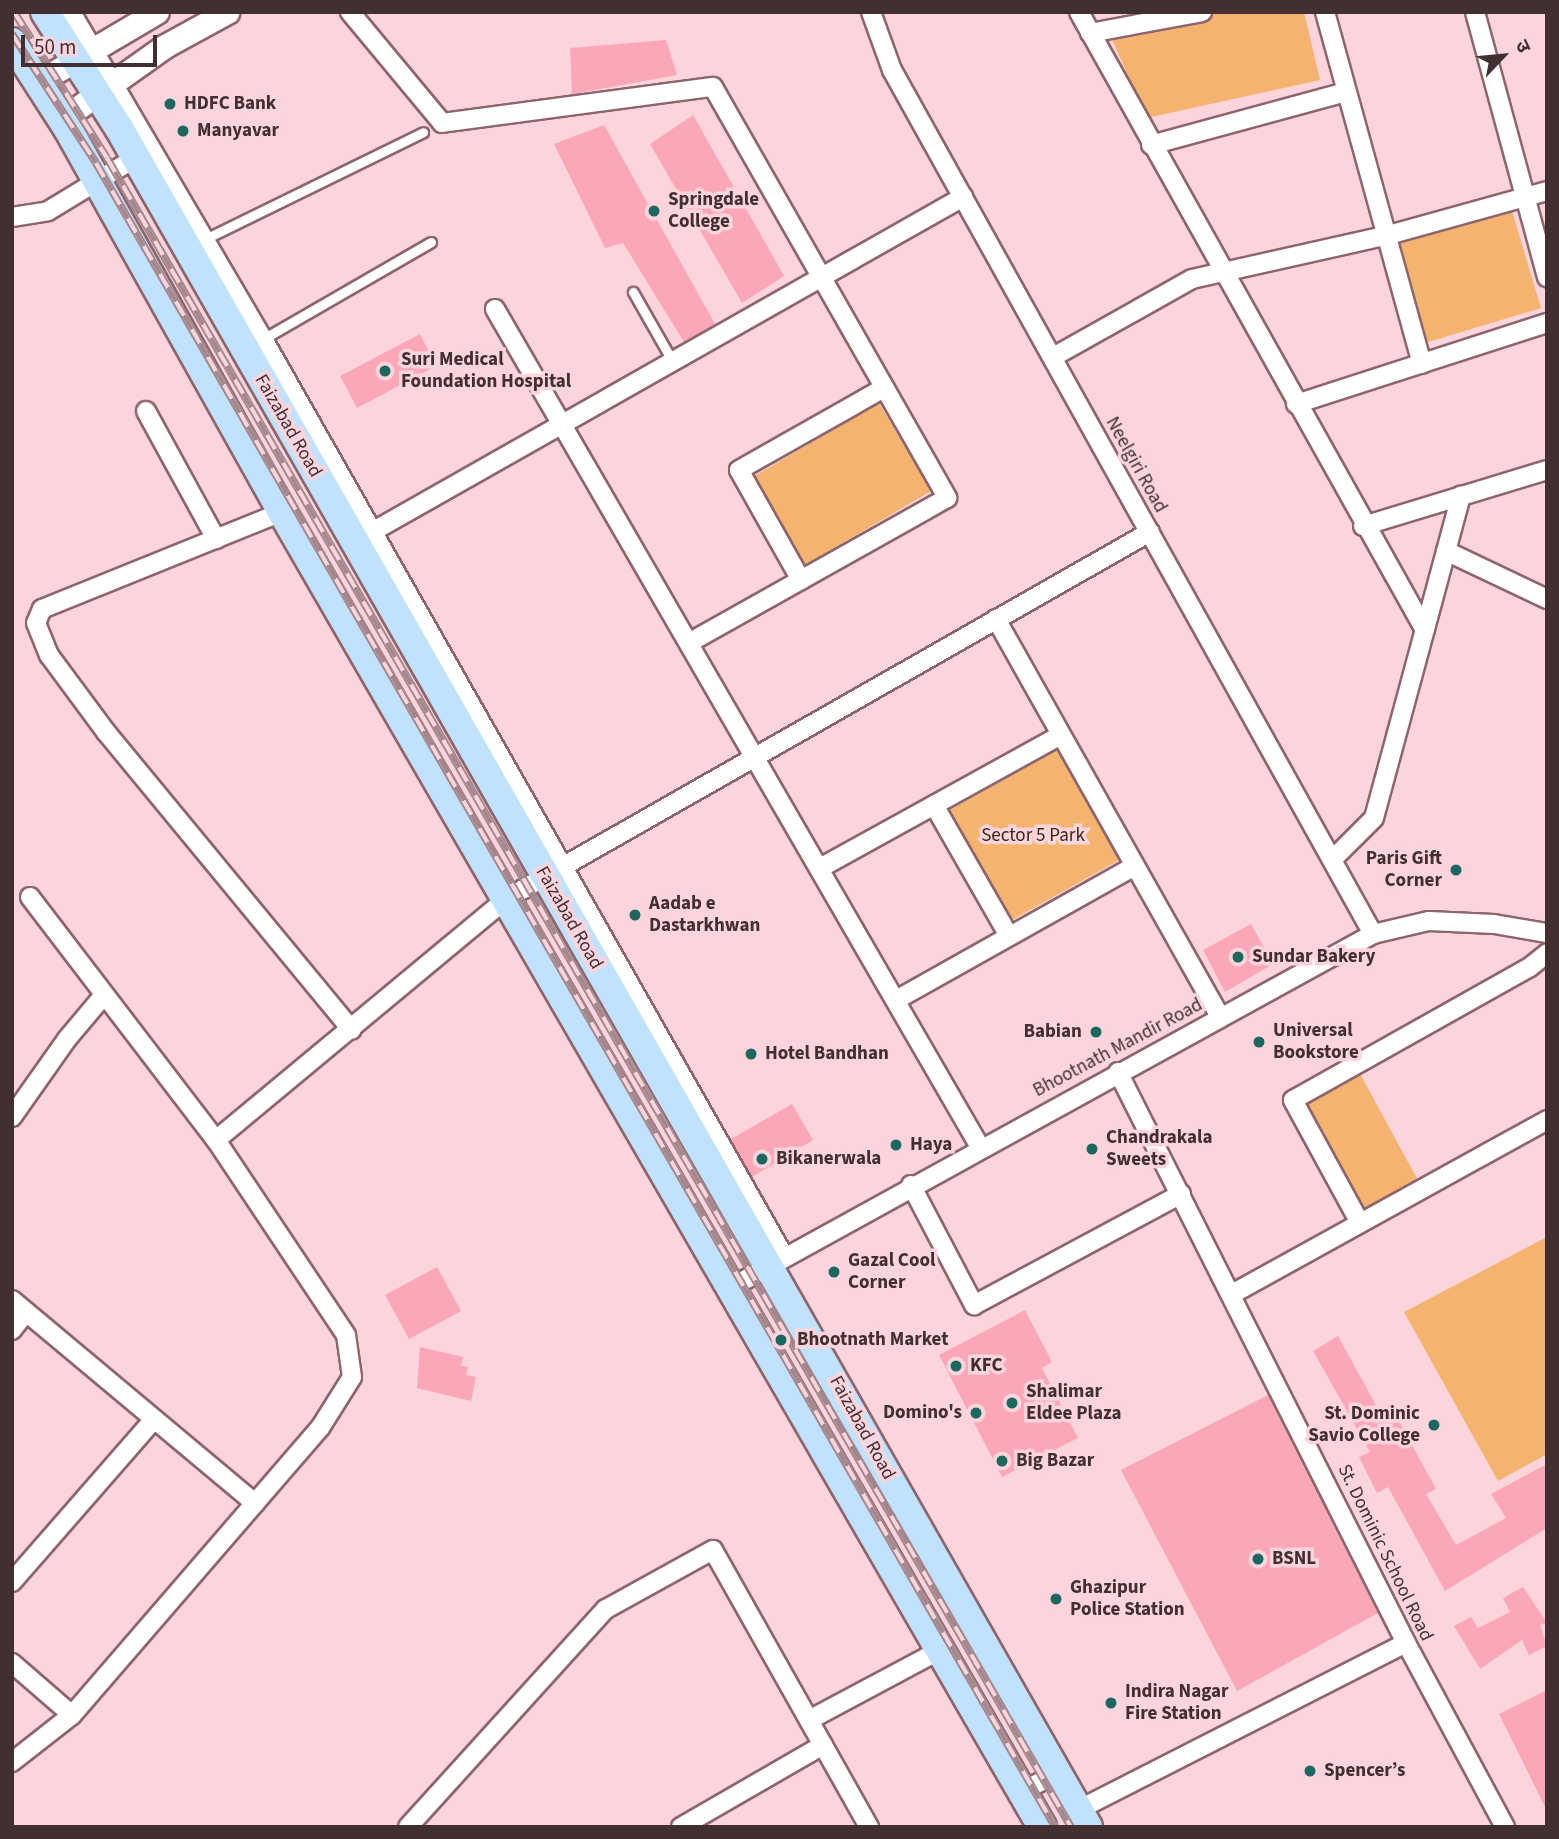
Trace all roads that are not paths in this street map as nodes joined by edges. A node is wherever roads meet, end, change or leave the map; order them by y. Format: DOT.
graph roads {
  1 [pos="45,12"];
  2 [pos="71,12"];
  3 [pos="157,12"];
  4 [pos="227,12"];
  5 [pos="350,12"];
  6 [pos="871,12"];
  7 [pos="1079,12"];
  8 [pos="1202,12"];
  9 [pos="1325,12"];
  10 [pos="1475,12"];
  11 [pos="1090,33"];
  12 [pos="12,42"];
  13 [pos="85,53"];
  14 [pos="38,82"];
  15 [pos="107,89"];
  16 [pos="1346,92"];
  17 [pos="62,119"];
  18 [pos="423,132"];
  19 [pos="1152,145"];
  20 [pos="135,158"];
  21 [pos="96,181"];
  22 [pos="1547,191"];
  23 [pos="963,197"];
  24 [pos="1526,198"];
  25 [pos="12,217"];
  26 [pos="1385,236"];
  27 [pos="203,240"];
  28 [pos="431,242"];
  29 [pos="1222,272"];
  30 [pos="1547,277"];
  31 [pos="821,279"];
  32 [pos="633,292"];
  33 [pos="495,309"];
  34 [pos="1547,323"];
  35 [pos="263,339"];
  36 [pos="1053,357"];
  37 [pos="673,362"];
  38 [pos="1422,364"];
  39 [pos="884,388"];
  40 [pos="1296,404"];
  41 [pos="146,411"];
  42 [pos="564,423"];
  43 [pos="1547,470"];
  44 [pos="1461,496"];
  45 [pos="282,512"];
  46 [pos="1363,526"];
  47 [pos="1150,532"];
  48 [pos="363,536"];
  49 [pos="216,539"];
  50 [pos="1446,551"];
  51 [pos="801,580"];
  52 [pos="1547,599"];
  53 [pos="996,619"];
  54 [pos="1425,630"];
  55 [pos="690,642"];
  56 [pos="1061,735"];
  57 [pos="755,756"];
  58 [pos="934,805"];
  59 [pos="1332,860"];
  60 [pos="1135,866"];
  61 [pos="820,869"];
  62 [pos="553,870"];
  63 [pos="30,897"];
  64 [pos="506,899"];
  65 [pos="1547,933"];
  66 [pos="1373,934"];
  67 [pos="1009,936"];
  68 [pos="1547,953"];
  69 [pos="104,995"];
  70 [pos="895,1000"];
  71 [pos="1220,1017"];
  72 [pos="352,1030"];
  73 [pos="1118,1072"];
  74 [pos="12,1117"];
  75 [pos="1547,1120"];
  76 [pos="216,1140"];
  77 [pos="980,1147"];
  78 [pos="911,1185"];
  79 [pos="1181,1194"];
  80 [pos="1360,1223"];
  81 [pos="776,1260"];
  82 [pos="730,1287"];
  83 [pos="1232,1294"];
  84 [pos="19,1306"];
  85 [pos="12,1330"];
  86 [pos="154,1419"];
  87 [pos="255,1503"];
  88 [pos="12,1582"];
  89 [pos="1406,1643"];
  90 [pos="940,1650"];
  91 [pos="12,1663"];
  92 [pos="72,1715"];
  93 [pos="809,1720"];
  94 [pos="823,1745"];
  95 [pos="12,1762"];
  96 [pos="1057,1773"];
  97 [pos="1022,1791"];
  98 [pos="1083,1818"];
  99 [pos="408,1827"];
  100 [pos="681,1827"];
  101 [pos="869,1827"];
  102 [pos="1042,1827"];
  103 [pos="1505,1827"];
  1 -- 13 [label="main road, Faizabad Road"];
  2 -- 13 [label="street"];
  3 -- 13 [label="street"];
  4 -- 15 [label="street"];
  5 -- 31 [label="street"];
  6 -- 23 [label="street, Neelgiri Road"];
  7 -- 11 [label="street"];
  8 -- 11 [label="street"];
  9 -- 16 [label="street"];
  10 -- 24 [label="street"];
  11 -- 19 [label="street"];
  12 -- 14 [label="main road"];
  13 -- 14 [label="street"];
  13 -- 15 [label="main road, Faizabad Road"];
  14 -- 17 [label="main road"];
  15 -- 17 [label="street"];
  15 -- 20 [label="main road, Faizabad Road"];
  15 -- 27 [label="street"];
  16 -- 19 [label="street"];
  16 -- 26 [label="street"];
  17 -- 21 [label="main road"];
  18 -- 27 [label="lane"];
  19 -- 29 [label="street"];
  20 -- 21 [label="street"];
  20 -- 48 [label="main road, Faizabad Road"];
  21 -- 25 [label="street"];
  21 -- 45 [label="main road"];
  22 -- 24 [label="street"];
  23 -- 31 [label="street"];
  23 -- 36 [label="street, Neelgiri Road"];
  24 -- 26 [label="street"];
  24 -- 30 [label="street"];
  26 -- 29 [label="street"];
  26 -- 38 [label="street"];
  27 -- 35 [label="street"];
  28 -- 35 [label="lane"];
  29 -- 36 [label="street"];
  29 -- 40 [label="street"];
  31 -- 37 [label="street"];
  31 -- 39 [label="street"];
  32 -- 37 [label="lane"];
  33 -- 42 [label="street"];
  34 -- 38 [label="street"];
  35 -- 48 [label="street"];
  36 -- 47 [label="street, Neelgiri Road"];
  37 -- 42 [label="street"];
  38 -- 40 [label="street"];
  39 -- 51 [label="street"];
  39 -- 51 [label="street"];
  40 -- 46 [label="street"];
  41 -- 49 [label="street"];
  42 -- 48 [label="street"];
  42 -- 55 [label="street"];
  43 -- 44 [label="street"];
  44 -- 46 [label="street"];
  44 -- 50 [label="street"];
  45 -- 49 [label="street"];
  45 -- 64 [label="main road"];
  46 -- 54 [label="street"];
  47 -- 53 [label="street"];
  47 -- 59 [label="street, Neelgiri Road"];
  48 -- 62 [label="main road, Faizabad Road"];
  49 -- 72 [label="street"];
  50 -- 52 [label="street"];
  50 -- 54 [label="street"];
  51 -- 55 [label="street"];
  53 -- 56 [label="street"];
  53 -- 57 [label="street"];
  54 -- 59 [label="street"];
  55 -- 57 [label="street"];
  56 -- 58 [label="street"];
  56 -- 60 [label="street"];
  57 -- 61 [label="street"];
  57 -- 62 [label="street"];
  58 -- 61 [label="street"];
  58 -- 67 [label="street"];
  59 -- 66 [label="street, Neelgiri Road"];
  60 -- 67 [label="street"];
  60 -- 71 [label="street"];
  61 -- 70 [label="street"];
  62 -- 64 [label="street"];
  62 -- 81 [label="main road, Faizabad Road"];
  63 -- 69 [label="street"];
  64 -- 72 [label="street"];
  64 -- 82 [label="main road"];
  65 -- 66 [label="street, Bhootnath Mandir Road"];
  66 -- 71 [label="street, Bhootnath Mandir Road"];
  67 -- 70 [label="street"];
  68 -- 80 [label="street"];
  69 -- 74 [label="street"];
  69 -- 76 [label="street"];
  70 -- 77 [label="street"];
  71 -- 73 [label="street, Bhootnath Mandir Road"];
  72 -- 76 [label="street"];
  73 -- 77 [label="street, Bhootnath Mandir Road"];
  73 -- 79 [label="street, St. Dominic School Road"];
  75 -- 80 [label="street"];
  76 -- 87 [label="street"];
  77 -- 78 [label="street, Bhootnath Mandir Road"];
  78 -- 79 [label="street"];
  78 -- 81 [label="street, Bhootnath Mandir Road"];
  79 -- 83 [label="street, St. Dominic School Road"];
  80 -- 83 [label="street"];
  81 -- 82 [label="street, Bhootnath Mandir Road"];
  81 -- 96 [label="main road, Faizabad Road"];
  82 -- 90 [label="main road"];
  83 -- 89 [label="street, St. Dominic School Road"];
  84 -- 85 [label="street"];
  84 -- 86 [label="street"];
  86 -- 87 [label="street"];
  86 -- 88 [label="street"];
  87 -- 92 [label="street"];
  89 -- 98 [label="street"];
  89 -- 103 [label="street, St. Dominic School Road"];
  90 -- 93 [label="street"];
  90 -- 97 [label="main road"];
  91 -- 92 [label="street"];
  92 -- 95 [label="street"];
  93 -- 94 [label="street"];
  93 -- 99 [label="street"];
  94 -- 100 [label="street"];
  94 -- 101 [label="street"];
  96 -- 97 [label="street"];
  96 -- 98 [label="main road, Faizabad Road"];
  97 -- 102 [label="main road"];
}
